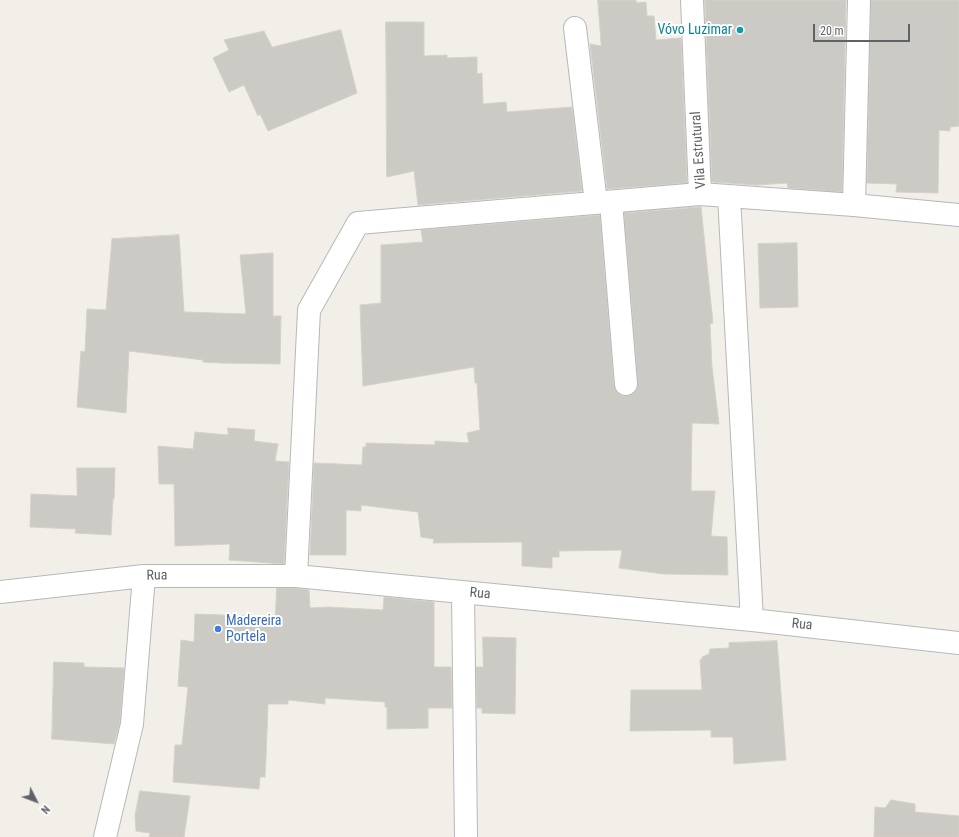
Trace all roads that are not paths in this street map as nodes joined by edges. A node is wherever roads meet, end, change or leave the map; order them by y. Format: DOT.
graph roads {
  1 [pos="692,0"];
  2 [pos="859,0"];
  3 [pos="575,28"];
  4 [pos="700,194"];
  5 [pos="729,196"];
  6 [pos="603,202"];
  7 [pos="854,205"];
  8 [pos="959,215"];
  9 [pos="626,384"];
  10 [pos="144,576"];
  11 [pos="296,576"];
  12 [pos="0,592"];
  13 [pos="463,592"];
  14 [pos="752,620"];
  15 [pos="959,643"];
  16 [pos="105,837"];
  17 [pos="466,837"];
  1 -- 4 [label="street, Vila Estrutural"];
  2 -- 7 [label="street"];
  3 -- 6 [label="street"];
  4 -- 5 [label="street, Vila Estrutural"];
  4 -- 6 [label="street"];
  5 -- 7 [label="street, Vila Estrutural"];
  5 -- 14 [label="street"];
  6 -- 9 [label="street"];
  6 -- 11 [label="street"];
  7 -- 8 [label="street, Vila Estrutural"];
  10 -- 11 [label="street, Rua"];
  10 -- 12 [label="street, Rua"];
  10 -- 16 [label="street"];
  11 -- 13 [label="street, Rua"];
  13 -- 14 [label="street, Rua"];
  13 -- 17 [label="street"];
  14 -- 15 [label="street, Rua"];
}
